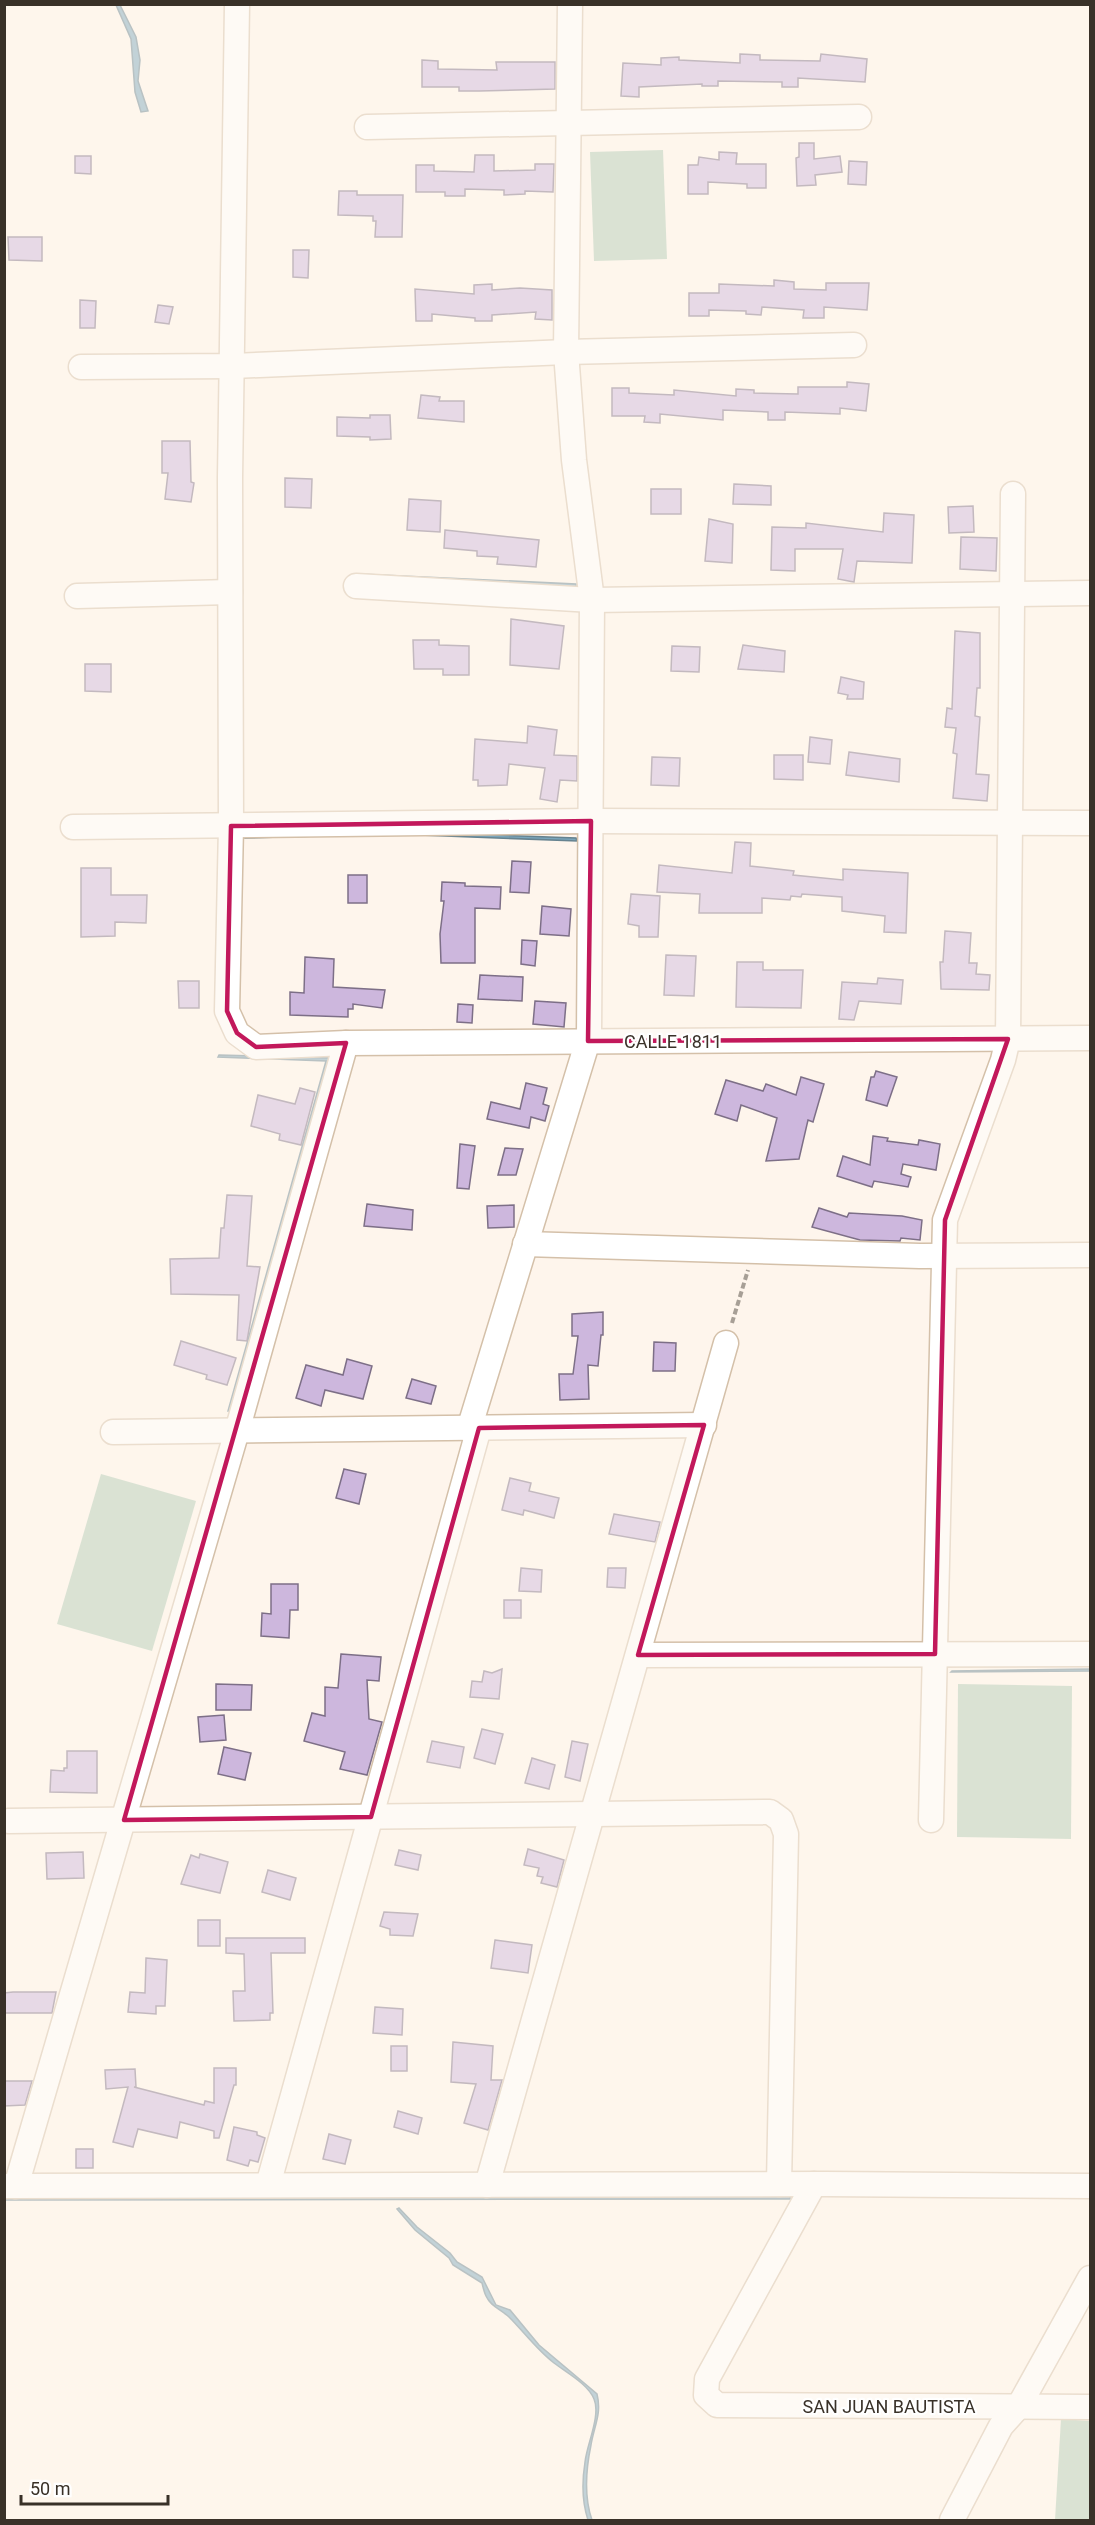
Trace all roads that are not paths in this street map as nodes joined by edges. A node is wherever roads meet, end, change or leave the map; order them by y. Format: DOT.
graph roads {
  1 [pos="237,4"];
  2 [pos="570,4"];
  3 [pos="859,117"];
  4 [pos="569,123"];
  5 [pos="367,127"];
  6 [pos="854,345"];
  7 [pos="566,352"];
  8 [pos="233,366"];
  9 [pos="81,367"];
  10 [pos="1013,494"];
  11 [pos="356,586"];
  12 [pos="230,592"];
  13 [pos="1090,593"];
  14 [pos="1012,594"];
  15 [pos="77,596"];
  16 [pos="592,600"];
  17 [pos="591,821"];
  18 [pos="1010,823"];
  19 [pos="1090,823"];
  20 [pos="231,826"];
  21 [pos="73,827"];
  22 [pos="1090,1038"];
  23 [pos="1008,1039"];
  24 [pos="587,1041"];
  25 [pos="346,1043"];
  26 [pos="525,1244"];
  27 [pos="1090,1255"];
  28 [pos="945,1256"];
  29 [pos="726,1343"];
  30 [pos="704,1425"];
  31 [pos="474,1428"];
  32 [pos="237,1431"];
  33 [pos="113,1432"];
  34 [pos="638,1654"];
  35 [pos="935,1654"];
  36 [pos="1090,1654"];
  37 [pos="593,1813"];
  38 [pos="371,1817"];
  39 [pos="124,1820"];
  40 [pos="931,1820"];
  41 [pos="8,1821"];
  42 [pos="779,2184"];
  43 [pos="814,2184"];
  44 [pos="268,2185"];
  45 [pos="487,2185"];
  46 [pos="10,2186"];
  47 [pos="1090,2186"];
  48 [pos="1090,2278"];
  49 [pos="1019,2406"];
  50 [pos="1090,2407"];
  51 [pos="952,2520"];
  1 -- 8 [label="street"];
  2 -- 4 [label="street"];
  3 -- 4 [label="street"];
  4 -- 5 [label="street"];
  4 -- 7 [label="street"];
  6 -- 7 [label="street"];
  7 -- 8 [label="street"];
  7 -- 16 [label="street"];
  8 -- 9 [label="street"];
  8 -- 12 [label="street"];
  10 -- 14 [label="street"];
  11 -- 16 [label="street"];
  12 -- 15 [label="street"];
  12 -- 20 [label="street"];
  13 -- 14 [label="street"];
  14 -- 16 [label="street"];
  14 -- 18 [label="street"];
  16 -- 17 [label="street"];
  17 -- 18 [label="street"];
  17 -- 20 [label="street"];
  17 -- 24 [label="street"];
  18 -- 19 [label="street"];
  18 -- 23 [label="street"];
  20 -- 21 [label="street"];
  20 -- 25 [label="street, CALLE 1811"];
  22 -- 23 [label="street, CALLE 1811"];
  23 -- 24 [label="street, CALLE 1811"];
  23 -- 28 [label="street"];
  24 -- 25 [label="street, CALLE 1811"];
  24 -- 26 [label="street"];
  25 -- 32 [label="street"];
  26 -- 28 [label="street"];
  26 -- 31 [label="street"];
  27 -- 28 [label="street"];
  28 -- 35 [label="street"];
  29 -- 30 [label="street"];
  30 -- 31 [label="street"];
  30 -- 34 [label="street"];
  31 -- 32 [label="street"];
  31 -- 38 [label="street"];
  32 -- 33 [label="street"];
  32 -- 39 [label="street"];
  34 -- 35 [label="street"];
  34 -- 37 [label="street"];
  35 -- 36 [label="street"];
  35 -- 40 [label="street"];
  37 -- 38 [label="street"];
  37 -- 42 [label="street"];
  37 -- 45 [label="street"];
  38 -- 39 [label="street"];
  38 -- 44 [label="street"];
  39 -- 41 [label="street"];
  39 -- 46 [label="street"];
  42 -- 43 [label="street"];
  42 -- 45 [label="street"];
  43 -- 47 [label="street"];
  43 -- 49 [label="street, SAN JUAN BAUTISTA"];
  44 -- 45 [label="street"];
  44 -- 46 [label="street"];
  48 -- 49 [label="street"];
  49 -- 50 [label="street, SAN JUAN BAUTISTA"];
  49 -- 51 [label="street"];
}
